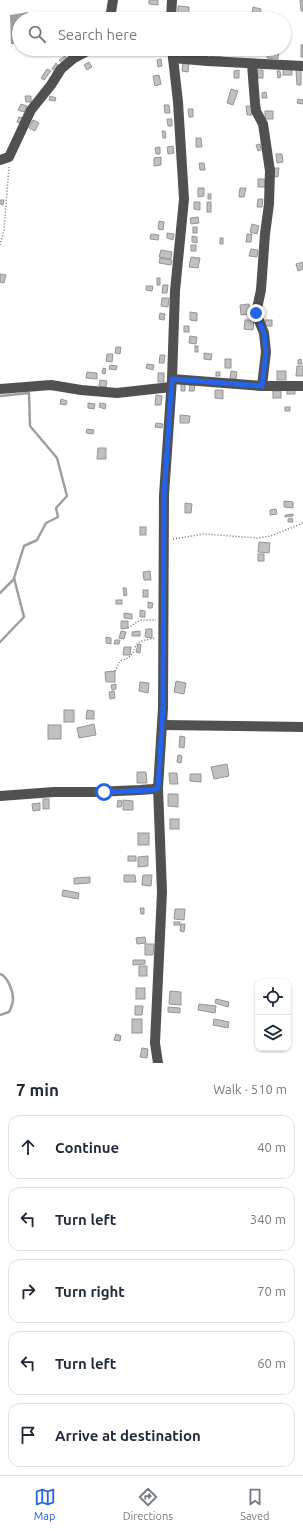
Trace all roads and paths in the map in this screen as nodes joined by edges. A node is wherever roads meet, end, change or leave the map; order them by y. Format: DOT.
graph roads {
  1 [pos="113,0"];
  2 [pos="172,0"];
  3 [pos="111,12"];
  4 [pos="171,12"];
  5 [pos="78,56"];
  6 [pos="172,56"];
  7 [pos="194,56"];
  8 [pos="252,64"];
  9 [pos="303,66"];
  10 [pos="4,158"];
  11 [pos="0,245"];
  12 [pos="172,383"];
  13 [pos="262,386"];
  14 [pos="303,386"];
  15 [pos="0,389"];
  16 [pos="303,523"];
  17 [pos="164,541"];
  18 [pos="164,619"];
  19 [pos="128,628"];
  20 [pos="163,637"];
  21 [pos="115,671"];
  22 [pos="162,725"];
  23 [pos="303,727"];
  24 [pos="158,788"];
  25 [pos="0,796"];
  26 [pos="158,1063"];
  1 -- 3 [label="street"];
  2 -- 4 [label="street"];
  5 -- 10 [label="street"];
  6 -- 12 [label="street"];
  7 -- 8 [label="street"];
  8 -- 9 [label="street"];
  8 -- 13 [label="street"];
  10 -- 11 [label="path"];
  12 -- 13 [label="street"];
  12 -- 15 [label="street"];
  12 -- 17 [label="street"];
  13 -- 14 [label="street"];
  16 -- 17 [label="path"];
  17 -- 18 [label="street"];
  18 -- 19 [label="path"];
  18 -- 20 [label="street"];
  20 -- 21 [label="path"];
  20 -- 22 [label="street"];
  22 -- 23 [label="street"];
  22 -- 24 [label="street"];
  24 -- 25 [label="street"];
  24 -- 26 [label="street"];
}
